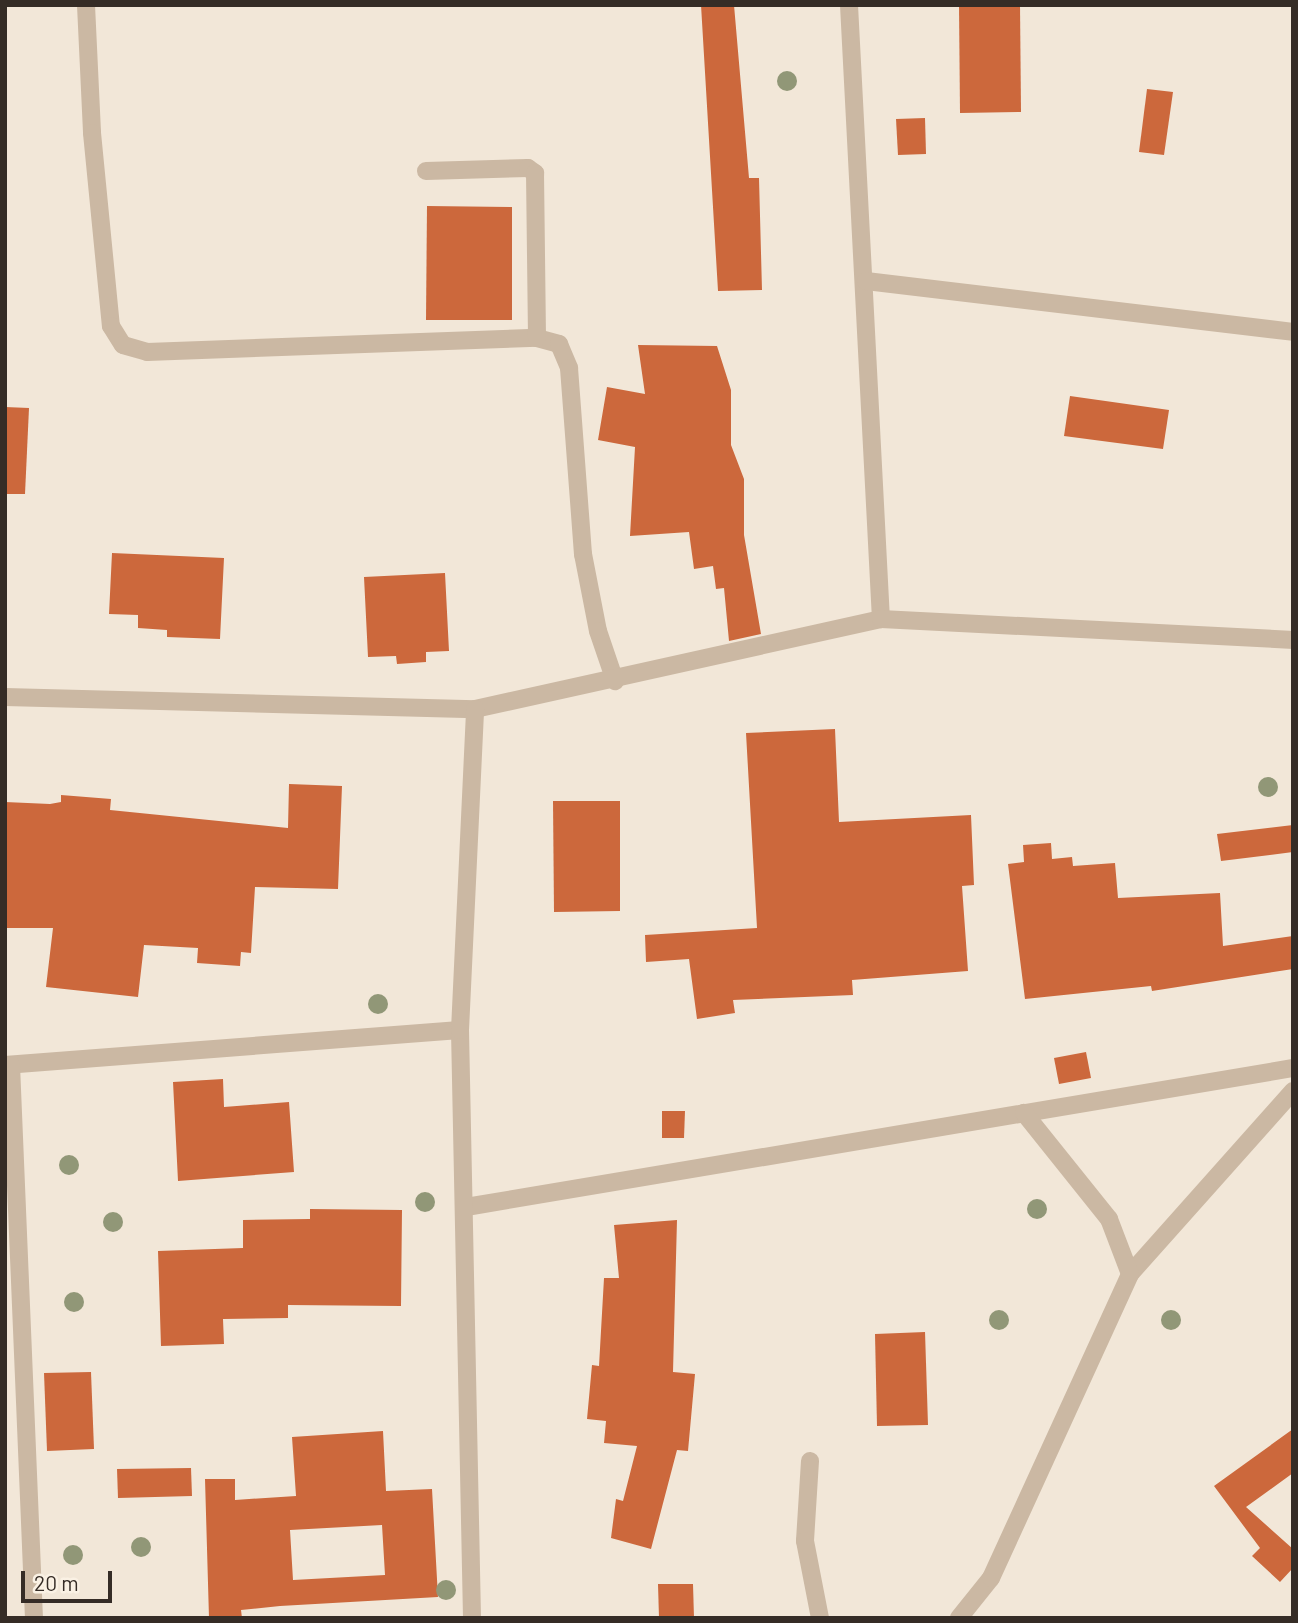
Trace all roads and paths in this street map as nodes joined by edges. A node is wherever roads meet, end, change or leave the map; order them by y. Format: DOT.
graph roads {
  1 [pos="86,5"];
  2 [pos="849,5"];
  3 [pos="426,171"];
  4 [pos="866,281"];
  5 [pos="1293,332"];
  6 [pos="537,338"];
  7 [pos="881,619"];
  8 [pos="1293,640"];
  9 [pos="615,681"];
  10 [pos="5,697"];
  11 [pos="475,709"];
  12 [pos="460,1030"];
  13 [pos="8,1065"];
  14 [pos="1293,1068"];
  15 [pos="1293,1091"];
  16 [pos="1024,1113"];
  17 [pos="466,1207"];
  18 [pos="1130,1274"];
  19 [pos="810,1461"];
  20 [pos="34,1618"];
  21 [pos="472,1618"];
  22 [pos="820,1618"];
  23 [pos="959,1618"];
  1 -- 6 [label="street"];
  2 -- 4 [label="street"];
  3 -- 6 [label="street"];
  4 -- 5 [label="street"];
  4 -- 7 [label="street"];
  6 -- 9 [label="street"];
  7 -- 8 [label="street"];
  7 -- 9 [label="street"];
  9 -- 11 [label="street"];
  10 -- 11 [label="street"];
  11 -- 12 [label="street"];
  12 -- 13 [label="street"];
  12 -- 17 [label="street"];
  13 -- 20 [label="street"];
  14 -- 16 [label="street"];
  15 -- 18 [label="street"];
  16 -- 17 [label="street"];
  16 -- 18 [label="street"];
  17 -- 21 [label="street"];
  18 -- 23 [label="street"];
  19 -- 22 [label="street"];
}
